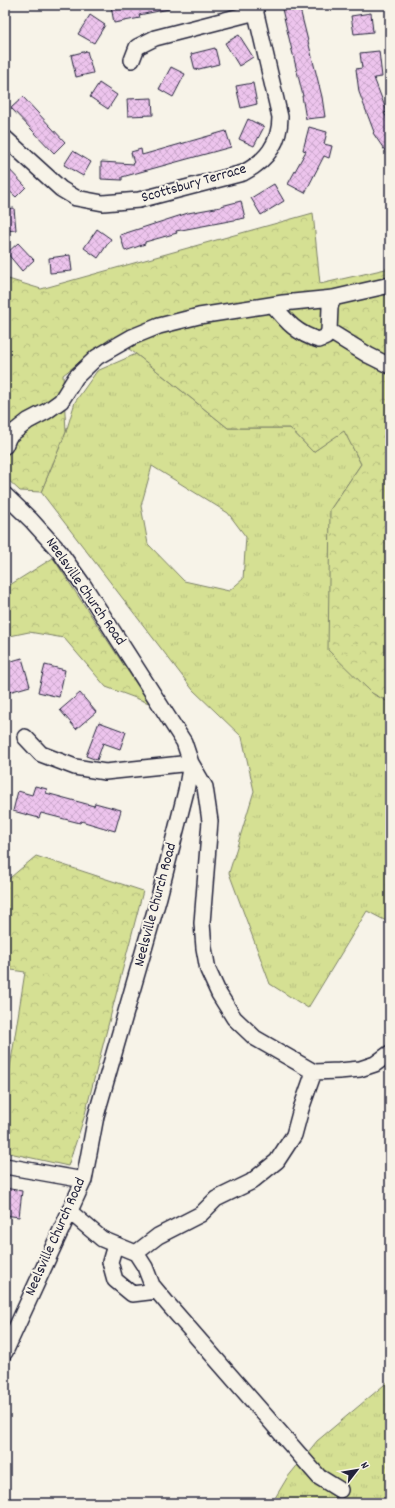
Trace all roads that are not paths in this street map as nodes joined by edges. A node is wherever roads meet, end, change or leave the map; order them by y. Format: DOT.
graph roads {
  1 [pos="255,8"];
  2 [pos="132,60"];
  3 [pos="5,138"];
  4 [pos="390,285"];
  5 [pos="333,298"];
  6 [pos="273,305"];
  7 [pos="329,331"];
  8 [pos="390,366"];
  9 [pos="5,446"];
  10 [pos="5,495"];
  11 [pos="25,737"];
  12 [pos="190,763"];
  13 [pos="390,1053"];
  14 [pos="314,1072"];
  15 [pos="5,1166"];
  16 [pos="84,1180"];
  17 [pos="69,1211"];
  18 [pos="115,1245"];
  19 [pos="136,1253"];
  20 [pos="157,1291"];
  21 [pos="5,1352"];
  22 [pos="340,1490"];
  1 -- 2 [label="street"];
  1 -- 3 [label="street, Scottsbury Terrace"];
  4 -- 5 [label="street"];
  5 -- 6 [label="street"];
  5 -- 7 [label="street"];
  6 -- 7 [label="street"];
  6 -- 9 [label="street"];
  7 -- 8 [label="street"];
  10 -- 12 [label="street, Neelsville Church Road"];
  11 -- 12 [label="street"];
  12 -- 14 [label="street"];
  12 -- 16 [label="street, Neelsville Church Road"];
  13 -- 14 [label="street"];
  14 -- 19 [label="street"];
  15 -- 16 [label="street"];
  16 -- 17 [label="street, Neelsville Church Road"];
  17 -- 18 [label="street"];
  17 -- 21 [label="street, Neelsville Church Road"];
  18 -- 19 [label="street"];
  18 -- 20 [label="street"];
  19 -- 20 [label="street"];
  20 -- 22 [label="street"];
}
